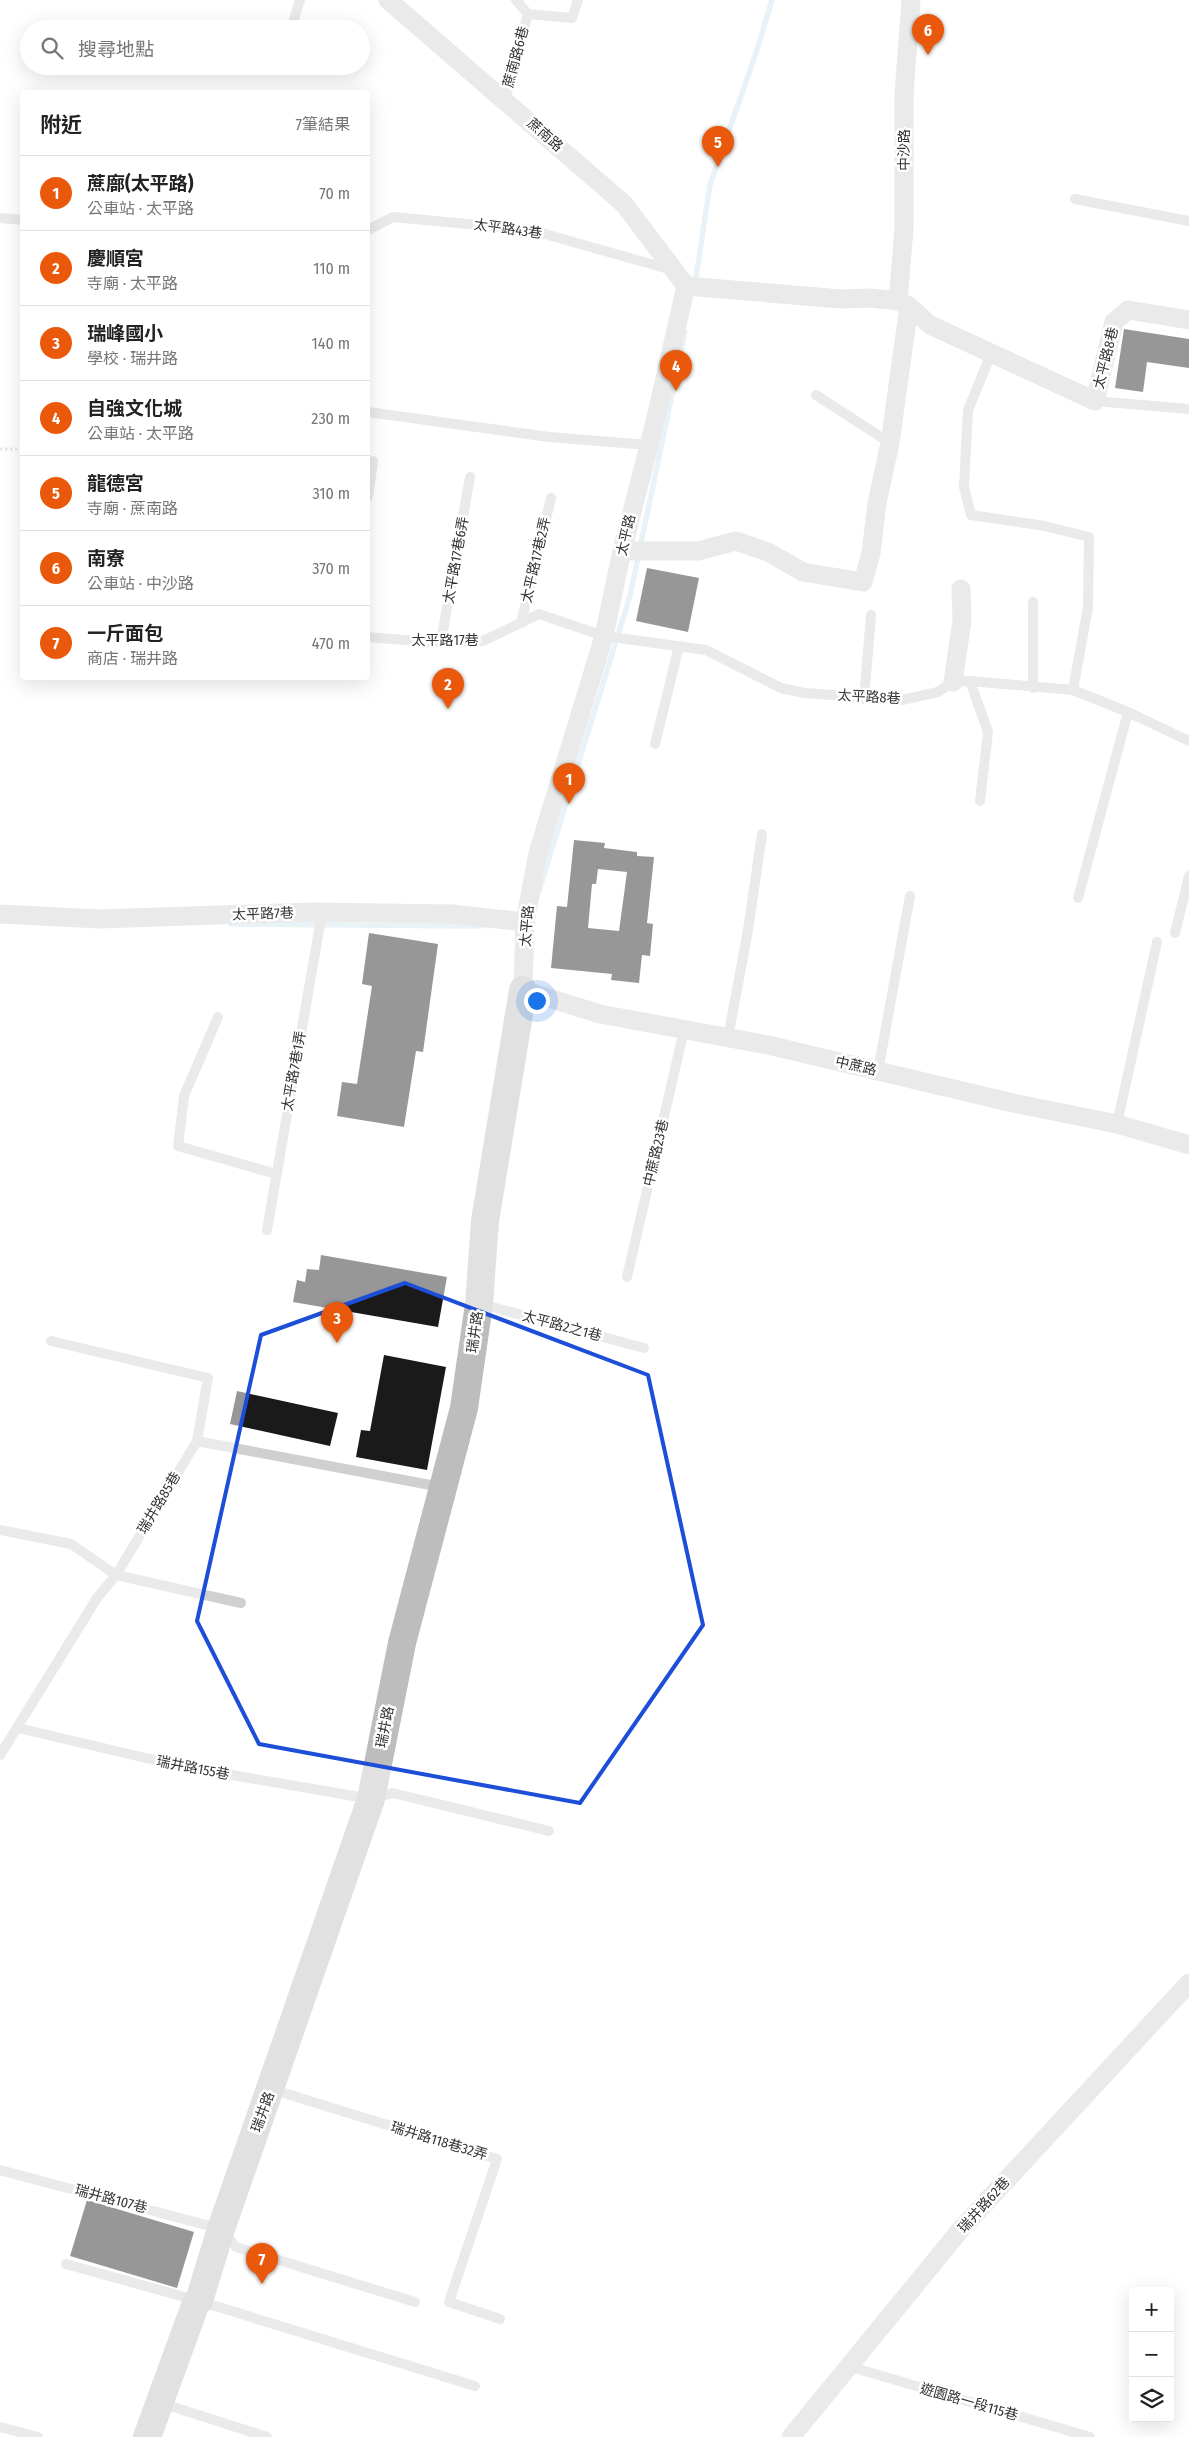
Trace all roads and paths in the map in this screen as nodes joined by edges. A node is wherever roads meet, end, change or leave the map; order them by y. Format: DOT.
graph roads {
  1 [pos="300,0"];
  2 [pos="388,0"];
  3 [pos="516,0"];
  4 [pos="578,0"];
  5 [pos="911,0"];
  6 [pos="528,14"];
  7 [pos="294,20"];
  8 [pos="505,100"];
  9 [pos="1075,199"];
  10 [pos="0,218"];
  11 [pos="20,220"];
  12 [pos="1189,222"];
  13 [pos="370,229"];
  14 [pos="681,278"];
  15 [pos="904,304"];
  16 [pos="1189,320"];
  17 [pos="991,354"];
  18 [pos="816,395"];
  19 [pos="1095,401"];
  20 [pos="1189,409"];
  21 [pos="370,412"];
  22 [pos="890,443"];
  23 [pos="648,445"];
  24 [pos="0,449"];
  25 [pos="20,449"];
  26 [pos="373,461"];
  27 [pos="470,477"];
  28 [pos="370,483"];
  29 [pos="551,498"];
  30 [pos="622,551"];
  31 [pos="961,589"];
  32 [pos="1033,602"];
  33 [pos="871,615"];
  34 [pos="521,623"];
  35 [pos="604,636"];
  36 [pos="370,637"];
  37 [pos="441,642"];
  38 [pos="679,646"];
  39 [pos="961,682"];
  40 [pos="1032,688"];
  41 [pos="1073,690"];
  42 [pos="864,699"];
  43 [pos="1128,712"];
  44 [pos="1189,741"];
  45 [pos="655,744"];
  46 [pos="980,800"];
  47 [pos="762,834"];
  48 [pos="1189,876"];
  49 [pos="910,896"];
  50 [pos="1078,898"];
  51 [pos="322,913"];
  52 [pos="0,914"];
  53 [pos="525,922"];
  54 [pos="1175,934"];
  55 [pos="1158,942"];
  56 [pos="523,990"];
  57 [pos="218,1017"];
  58 [pos="684,1030"];
  59 [pos="728,1038"];
  60 [pos="878,1071"];
  61 [pos="1117,1124"];
  62 [pos="1189,1145"];
  63 [pos="276,1174"];
  64 [pos="267,1230"];
  65 [pos="628,1277"];
  66 [pos="479,1304"];
  67 [pos="51,1341"];
  68 [pos="644,1348"];
  69 [pos="197,1441"];
  70 [pos="442,1487"];
  71 [pos="0,1530"];
  72 [pos="116,1575"];
  73 [pos="241,1603"];
  74 [pos="18,1728"];
  75 [pos="0,1755"];
  76 [pos="371,1799"];
  77 [pos="549,1832"];
  78 [pos="1189,1984"];
  79 [pos="271,2089"];
  80 [pos="0,2170"];
  81 [pos="221,2229"];
  82 [pos="66,2264"];
  83 [pos="199,2301"];
  84 [pos="415,2302"];
  85 [pos="500,2319"];
  86 [pos="848,2366"];
  87 [pos="475,2386"];
  88 [pos="160,2403"];
  89 [pos="0,2427"];
  90 [pos="38,2437"];
  91 [pos="147,2437"];
  92 [pos="267,2437"];
  93 [pos="792,2437"];
  94 [pos="1090,2437"];
  1 -- 7 [label="lane"];
  2 -- 8 [label="street, 蔗南路"];
  3 -- 6 [label="lane"];
  4 -- 6 [label="lane"];
  5 -- 15 [label="street, 中沙路"];
  6 -- 8 [label="lane, 蔗南路6巷"];
  8 -- 14 [label="street, 蔗南路"];
  9 -- 12 [label="lane"];
  10 -- 11 [label="lane"];
  13 -- 14 [label="lane, 太平路43巷"];
  14 -- 15 [label="street"];
  14 -- 23 [label="street, 太平路"];
  15 -- 17 [label="street, 太平路8巷"];
  15 -- 22 [label="street, 中沙路"];
  16 -- 19 [label="street, 太平路8巷"];
  17 -- 19 [label="street, 太平路8巷"];
  17 -- 41 [label="lane"];
  18 -- 22 [label="lane"];
  19 -- 20 [label="lane"];
  21 -- 23 [label="lane"];
  22 -- 30 [label="street, 中沙路"];
  23 -- 30 [label="street, 太平路"];
  24 -- 25 [label="path"];
  26 -- 28 [label="lane"];
  27 -- 37 [label="lane, 太平路17巷6弄"];
  29 -- 34 [label="lane, 太平路17巷2弄"];
  30 -- 35 [label="street, 太平路"];
  31 -- 39 [label="street"];
  32 -- 40 [label="lane"];
  33 -- 42 [label="lane"];
  34 -- 35 [label="lane, 太平路17巷"];
  34 -- 37 [label="lane, 太平路17巷"];
  35 -- 38 [label="lane, 太平路8巷"];
  35 -- 53 [label="street, 太平路"];
  36 -- 37 [label="lane, 太平路17巷"];
  38 -- 42 [label="lane, 太平路8巷"];
  38 -- 45 [label="lane"];
  39 -- 40 [label="lane"];
  39 -- 42 [label="lane, 太平路8巷"];
  39 -- 46 [label="lane"];
  40 -- 41 [label="lane"];
  41 -- 43 [label="lane"];
  43 -- 44 [label="lane"];
  43 -- 50 [label="lane"];
  47 -- 59 [label="lane"];
  48 -- 54 [label="lane"];
  49 -- 60 [label="lane"];
  51 -- 52 [label="street, 太平路7巷"];
  51 -- 53 [label="street, 太平路7巷"];
  51 -- 63 [label="lane, 太平路7巷1弄"];
  53 -- 56 [label="street, 太平路"];
  55 -- 61 [label="lane"];
  56 -- 58 [label="street, 中蔗路"];
  56 -- 66 [label="street, 瑞井路"];
  57 -- 63 [label="lane"];
  58 -- 59 [label="street, 中蔗路"];
  58 -- 65 [label="lane, 中蔗路23巷"];
  59 -- 60 [label="street, 中蔗路"];
  60 -- 61 [label="street, 中蔗路"];
  61 -- 62 [label="street, 中蔗路"];
  63 -- 64 [label="lane, 太平路7巷1弄"];
  66 -- 68 [label="lane, 太平路2之1巷"];
  66 -- 70 [label="street, 瑞井路"];
  67 -- 69 [label="lane, 瑞井路85巷"];
  69 -- 70 [label="lane"];
  69 -- 72 [label="lane, 瑞井路85巷"];
  70 -- 76 [label="street, 瑞井路"];
  71 -- 72 [label="lane"];
  72 -- 73 [label="lane"];
  72 -- 74 [label="lane, 瑞井路85巷"];
  74 -- 75 [label="lane, 瑞井路85巷"];
  74 -- 76 [label="lane, 瑞井路155巷"];
  76 -- 77 [label="lane"];
  76 -- 79 [label="street, 瑞井路"];
  78 -- 86 [label="street, 瑞井路62巷"];
  79 -- 81 [label="street, 瑞井路"];
  79 -- 85 [label="lane, 瑞井路118巷32弄"];
  80 -- 81 [label="lane, 瑞井路107巷"];
  81 -- 83 [label="street, 瑞井路"];
  81 -- 84 [label="lane"];
  82 -- 83 [label="lane"];
  83 -- 87 [label="lane"];
  83 -- 88 [label="street, 瑞井路"];
  86 -- 93 [label="street, 瑞井路62巷"];
  86 -- 94 [label="lane, 遊園路一段115巷"];
  88 -- 91 [label="street, 瑞井路"];
  88 -- 92 [label="lane"];
  89 -- 90 [label="lane"];
}
